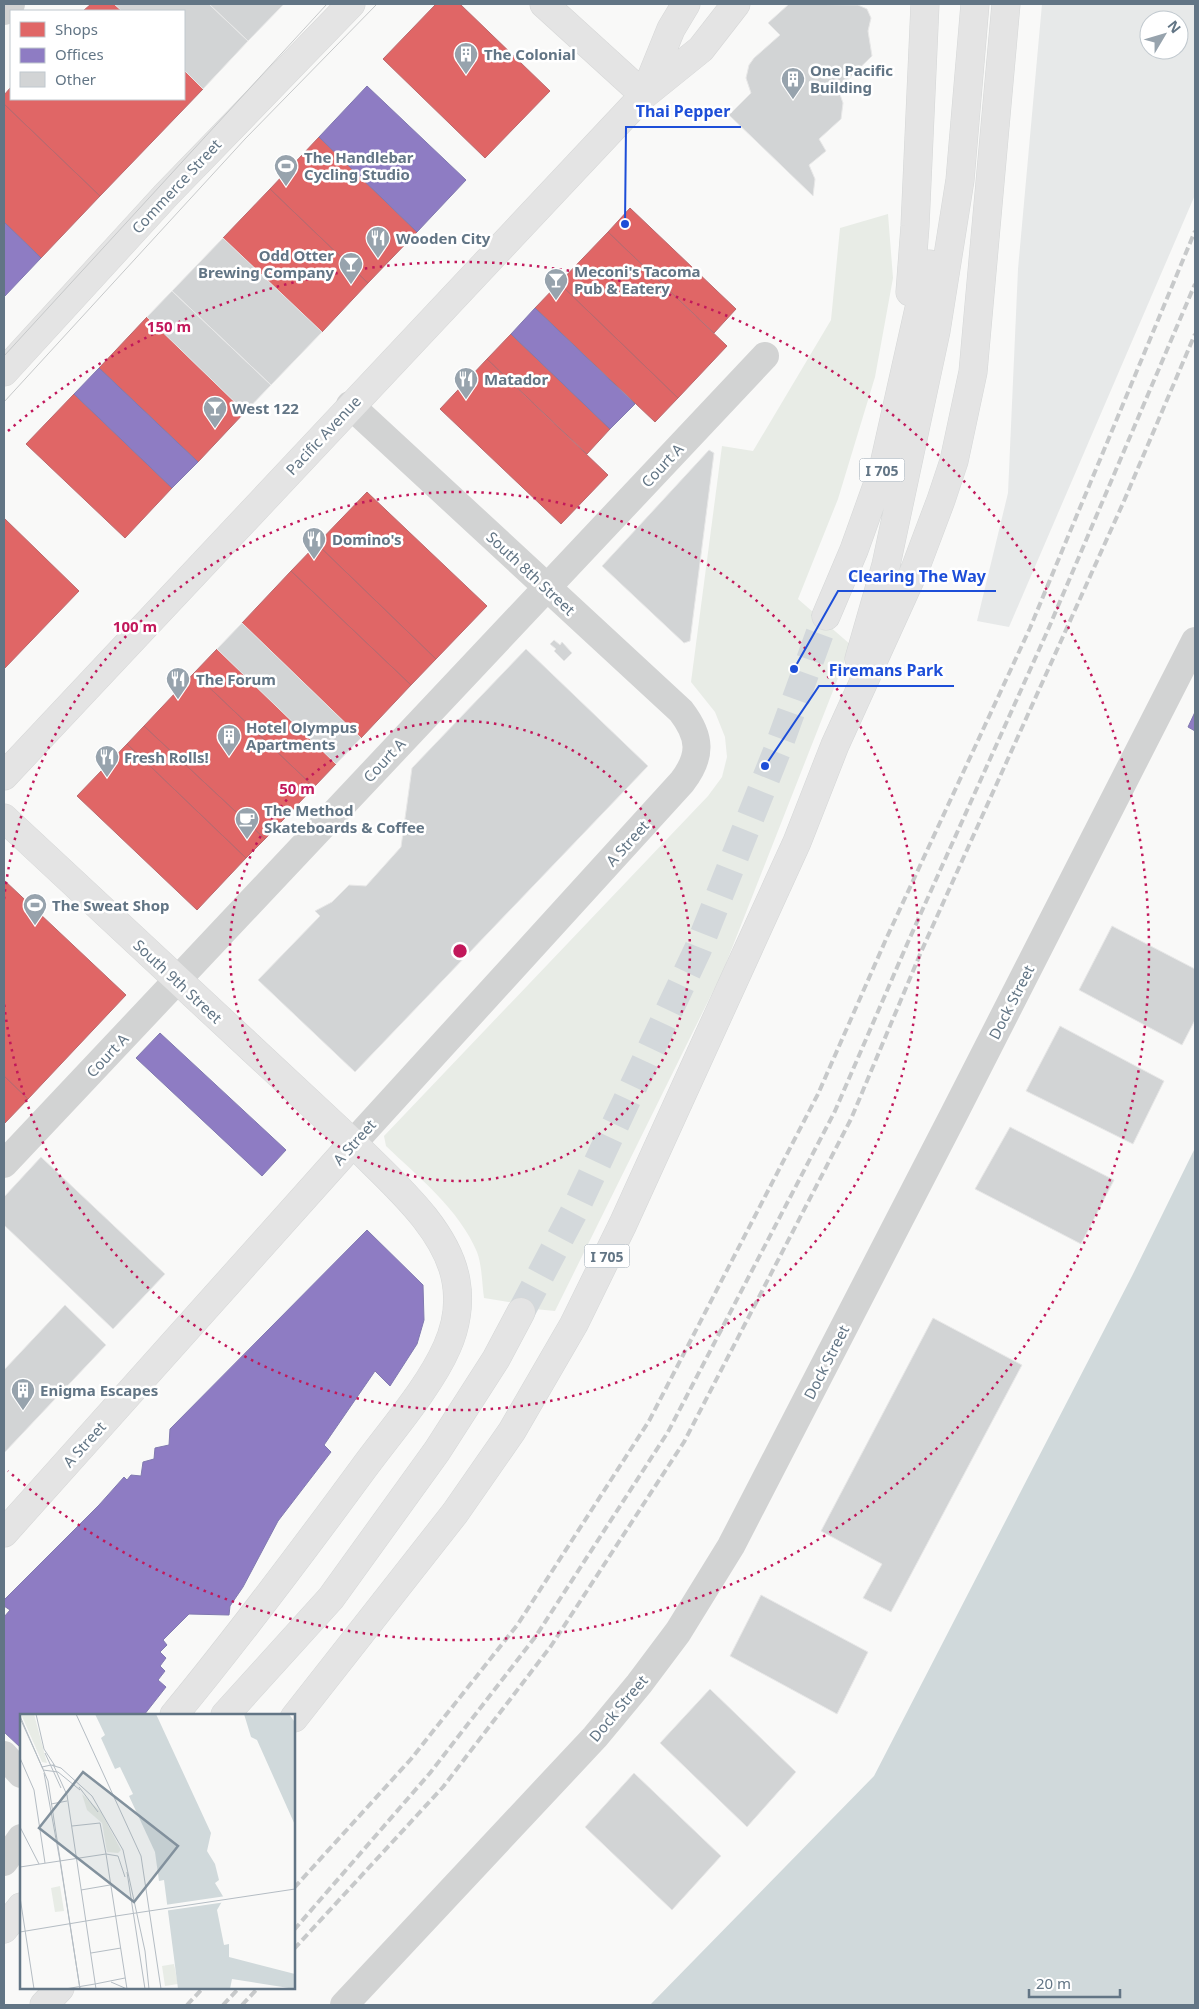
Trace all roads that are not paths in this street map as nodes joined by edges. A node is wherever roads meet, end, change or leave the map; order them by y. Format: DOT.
graph roads {
  1 [pos="11,4"];
  2 [pos="351,4"];
  3 [pos="544,4"];
  4 [pos="686,4"];
  5 [pos="736,4"];
  6 [pos="925,4"];
  7 [pos="958,4"];
  8 [pos="975,4"];
  9 [pos="1006,4"];
  10 [pos="4,12"];
  11 [pos="644,95"];
  12 [pos="765,356"];
  13 [pos="4,372"];
  14 [pos="902,387"];
  15 [pos="350,406"];
  16 [pos="547,588"];
  17 [pos="826,616"];
  18 [pos="1195,641"];
  19 [pos="835,745"];
  20 [pos="697,749"];
  21 [pos="4,776"];
  22 [pos="4,818"];
  23 [pos="177,980"];
  24 [pos="353,1143"];
  25 [pos="4,1164"];
  26 [pos="521,1312"];
  27 [pos="4,1534"];
  28 [pos="175,1714"];
  29 [pos="225,1714"];
  30 [pos="295,1717"];
  31 [pos="4,1756"];
  32 [pos="20,1773"];
  33 [pos="20,1839"];
  34 [pos="4,1862"];
  35 [pos="20,1908"];
  36 [pos="4,1929"];
  37 [pos="20,1929"];
  38 [pos="4,1946"];
  39 [pos="59,1989"];
  40 [pos="44,2005"];
  41 [pos="344,2005"];
  1 -- 10 [label="street"];
  2 -- 13 [label="main road, Commerce Street"];
  3 -- 11 [label="main road"];
  4 -- 11 [label="main road, Pacific Avenue"];
  5 -- 11 [label="main road, Pacific Avenue"];
  6 -- 14 [label="main road"];
  7 -- 14 [label="main road"];
  8 -- 19 [label="main road"];
  9 -- 19 [label="main road"];
  11 -- 15 [label="main road, Pacific Avenue"];
  12 -- 16 [label="street, Court A"];
  14 -- 17 [label="main road, I 705"];
  15 -- 16 [label="street, South 8th Street"];
  15 -- 21 [label="main road, Pacific Avenue"];
  16 -- 20 [label="street, South 8th Street"];
  16 -- 23 [label="street, Court A"];
  18 -- 41 [label="street, Dock Street"];
  19 -- 30 [label="main road, I 705"];
  20 -- 24 [label="street, A Street"];
  22 -- 23 [label="main road, South 9th Street"];
  23 -- 24 [label="main road, South 9th Street"];
  23 -- 25 [label="street, Court A"];
  24 -- 27 [label="main road, A Street"];
  24 -- 28 [label="main road, South 9th Street"];
  26 -- 29 [label="main road"];
  31 -- 32 [label="street"];
  33 -- 34 [label="street"];
  35 -- 36 [label="main road"];
  37 -- 38 [label="main road"];
  39 -- 40 [label="main road"];
}
